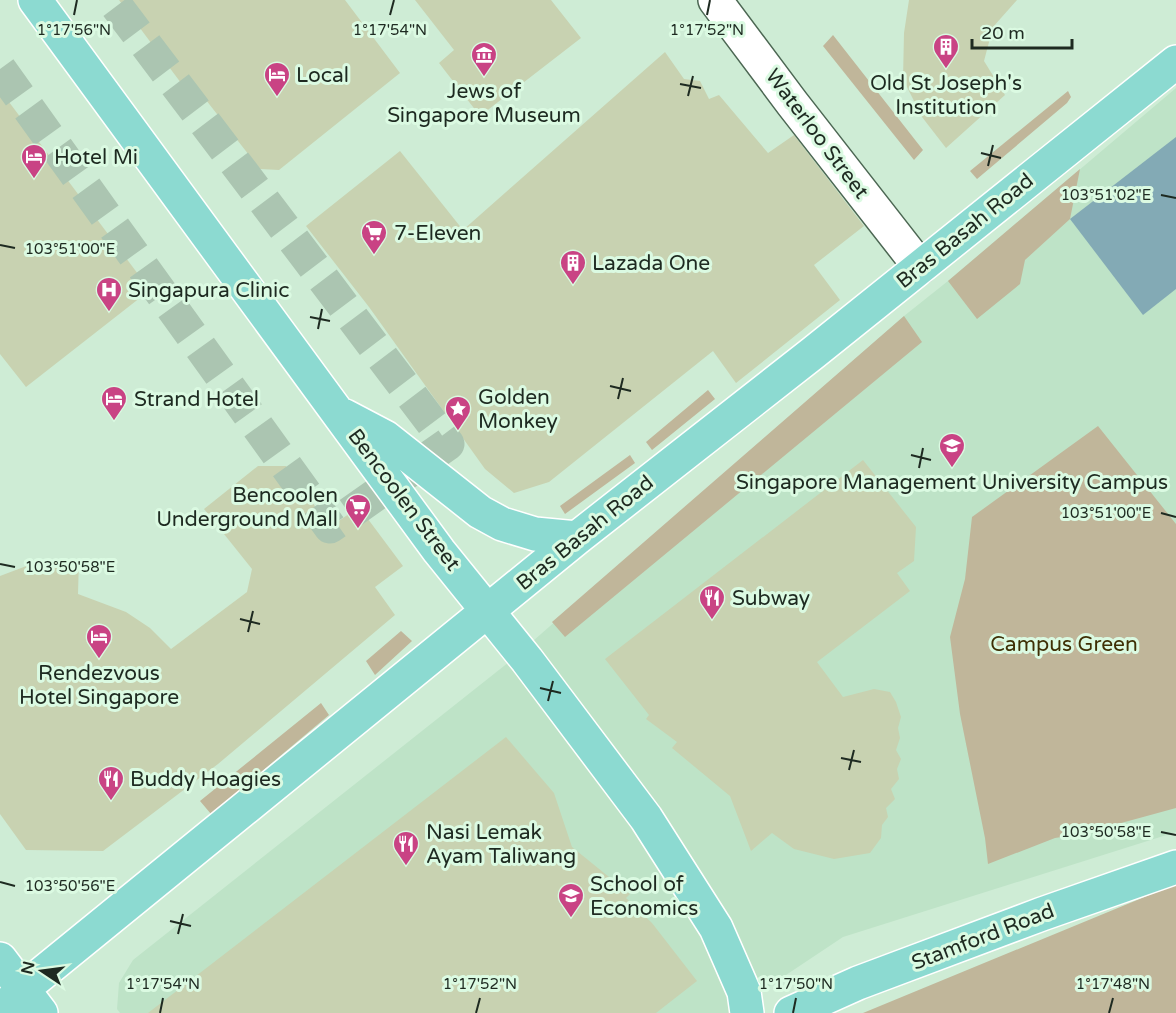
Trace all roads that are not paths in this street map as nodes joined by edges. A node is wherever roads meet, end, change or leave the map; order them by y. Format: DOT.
graph roads {
  1 [pos="35,0"];
  2 [pos="715,0"];
  3 [pos="1176,62"];
  4 [pos="920,267"];
  5 [pos="338,411"];
  6 [pos="577,538"];
  7 [pos="488,611"];
  8 [pos="1176,867"];
  9 [pos="0,959"];
  10 [pos="32,1001"];
  11 [pos="0,1012"];
  12 [pos="747,1013"];
  13 [pos="791,1013"];
  1 -- 5 [label="main road, Bencoolen Street"];
  2 -- 4 [label="street, Waterloo Street"];
  3 -- 4 [label="main road, Bras Basah Road"];
  4 -- 6 [label="main road, Bras Basah Road"];
  5 -- 6 [label="main road"];
  5 -- 7 [label="main road, Bencoolen Street"];
  6 -- 7 [label="main road, Bras Basah Road"];
  7 -- 10 [label="main road, Bras Basah Road"];
  7 -- 12 [label="main road, Bencoolen Street"];
  8 -- 13 [label="main road, Stamford Road"];
  9 -- 10 [label="main road"];
  10 -- 11 [label="main road, Bras Basah Road"];
}
